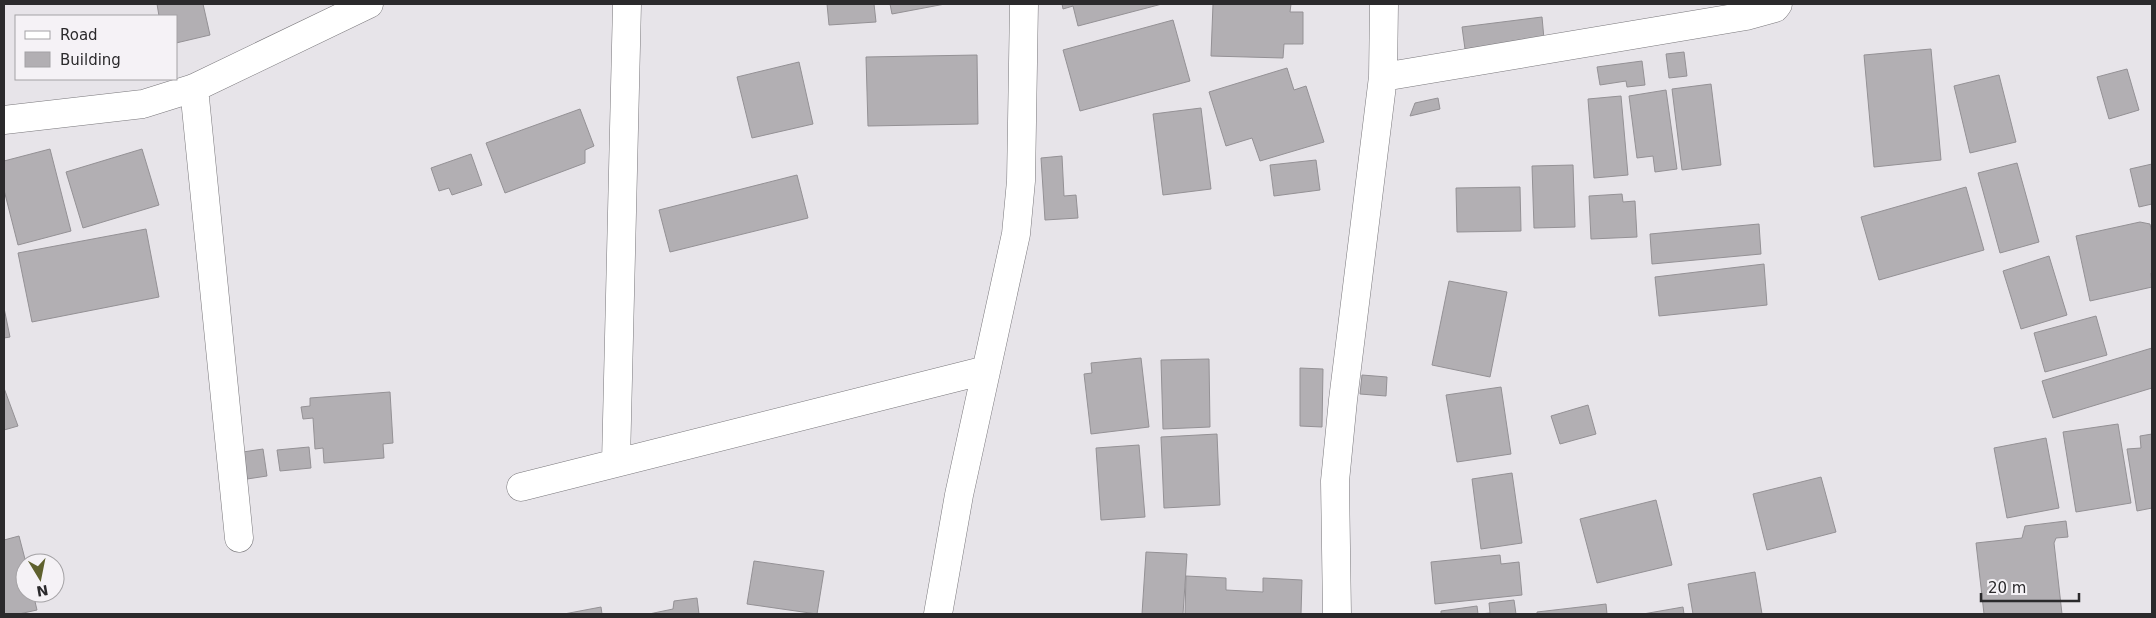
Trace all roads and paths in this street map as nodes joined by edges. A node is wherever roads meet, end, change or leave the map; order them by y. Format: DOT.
graph roads {
  1 [pos="369,4"];
  2 [pos="626,4"];
  3 [pos="1024,4"];
  4 [pos="1384,4"];
  5 [pos="1778,4"];
  6 [pos="1383,77"];
  7 [pos="194,88"];
  8 [pos="4,120"];
  9 [pos="986,370"];
  10 [pos="616,462"];
  11 [pos="521,487"];
  12 [pos="239,538"];
  13 [pos="938,614"];
  14 [pos="1337,614"];
  1 -- 7 [label="street"];
  2 -- 10 [label="street"];
  3 -- 9 [label="street"];
  4 -- 6 [label="street"];
  5 -- 6 [label="street"];
  6 -- 14 [label="street"];
  7 -- 8 [label="street"];
  7 -- 12 [label="street"];
  9 -- 10 [label="street"];
  9 -- 13 [label="street"];
  10 -- 11 [label="street"];
}
